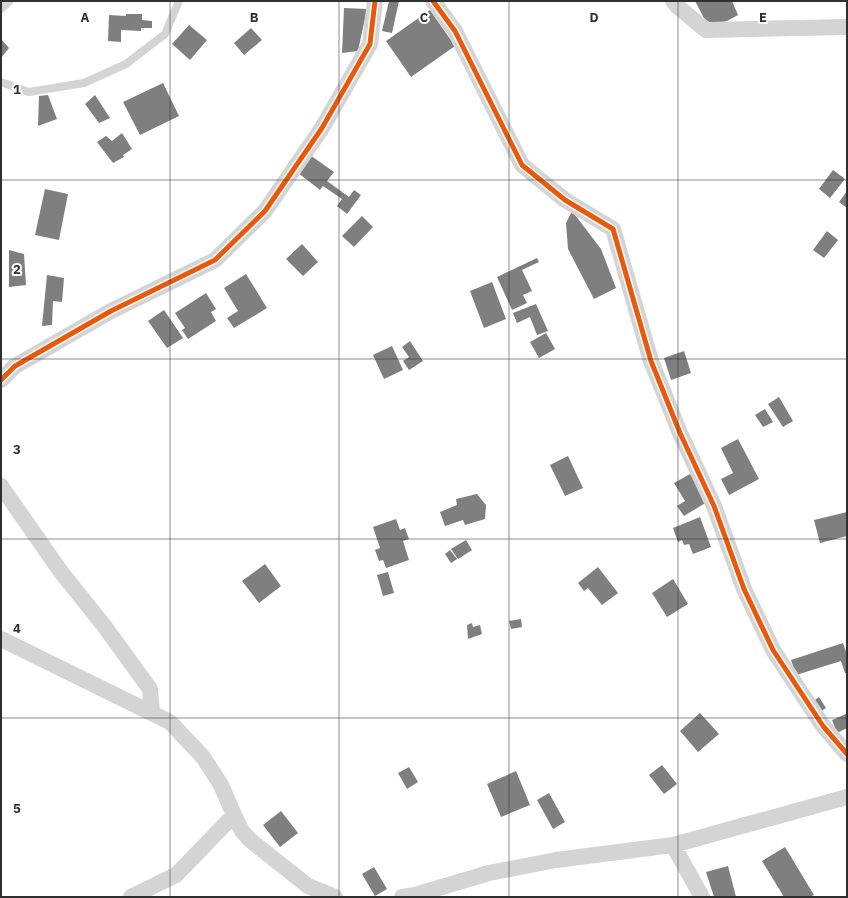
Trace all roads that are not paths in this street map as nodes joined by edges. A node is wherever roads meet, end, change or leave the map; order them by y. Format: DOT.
graph roads {
  1 [pos="10,1"];
  2 [pos="178,1"];
  3 [pos="375,1"];
  4 [pos="433,1"];
  5 [pos="673,1"];
  6 [pos="1,9"];
  7 [pos="847,27"];
  8 [pos="1,82"];
  9 [pos="1,380"];
  10 [pos="1,486"];
  11 [pos="1,639"];
  12 [pos="152,713"];
  13 [pos="847,754"];
  14 [pos="847,797"];
  15 [pos="234,815"];
  16 [pos="673,845"];
  17 [pos="449,892"];
  18 [pos="131,897"];
  19 [pos="333,897"];
  20 [pos="402,897"];
  21 [pos="702,897"];
  1 -- 6 [label="lane"];
  2 -- 8 [label="lane"];
  3 -- 9 [label="street"];
  4 -- 13 [label="street"];
  5 -- 7 [label="street"];
  10 -- 12 [label="street"];
  11 -- 12 [label="street"];
  12 -- 15 [label="street"];
  14 -- 16 [label="street"];
  15 -- 18 [label="street"];
  15 -- 19 [label="street"];
  16 -- 17 [label="street"];
  16 -- 21 [label="street"];
  17 -- 20 [label="street"];
}
